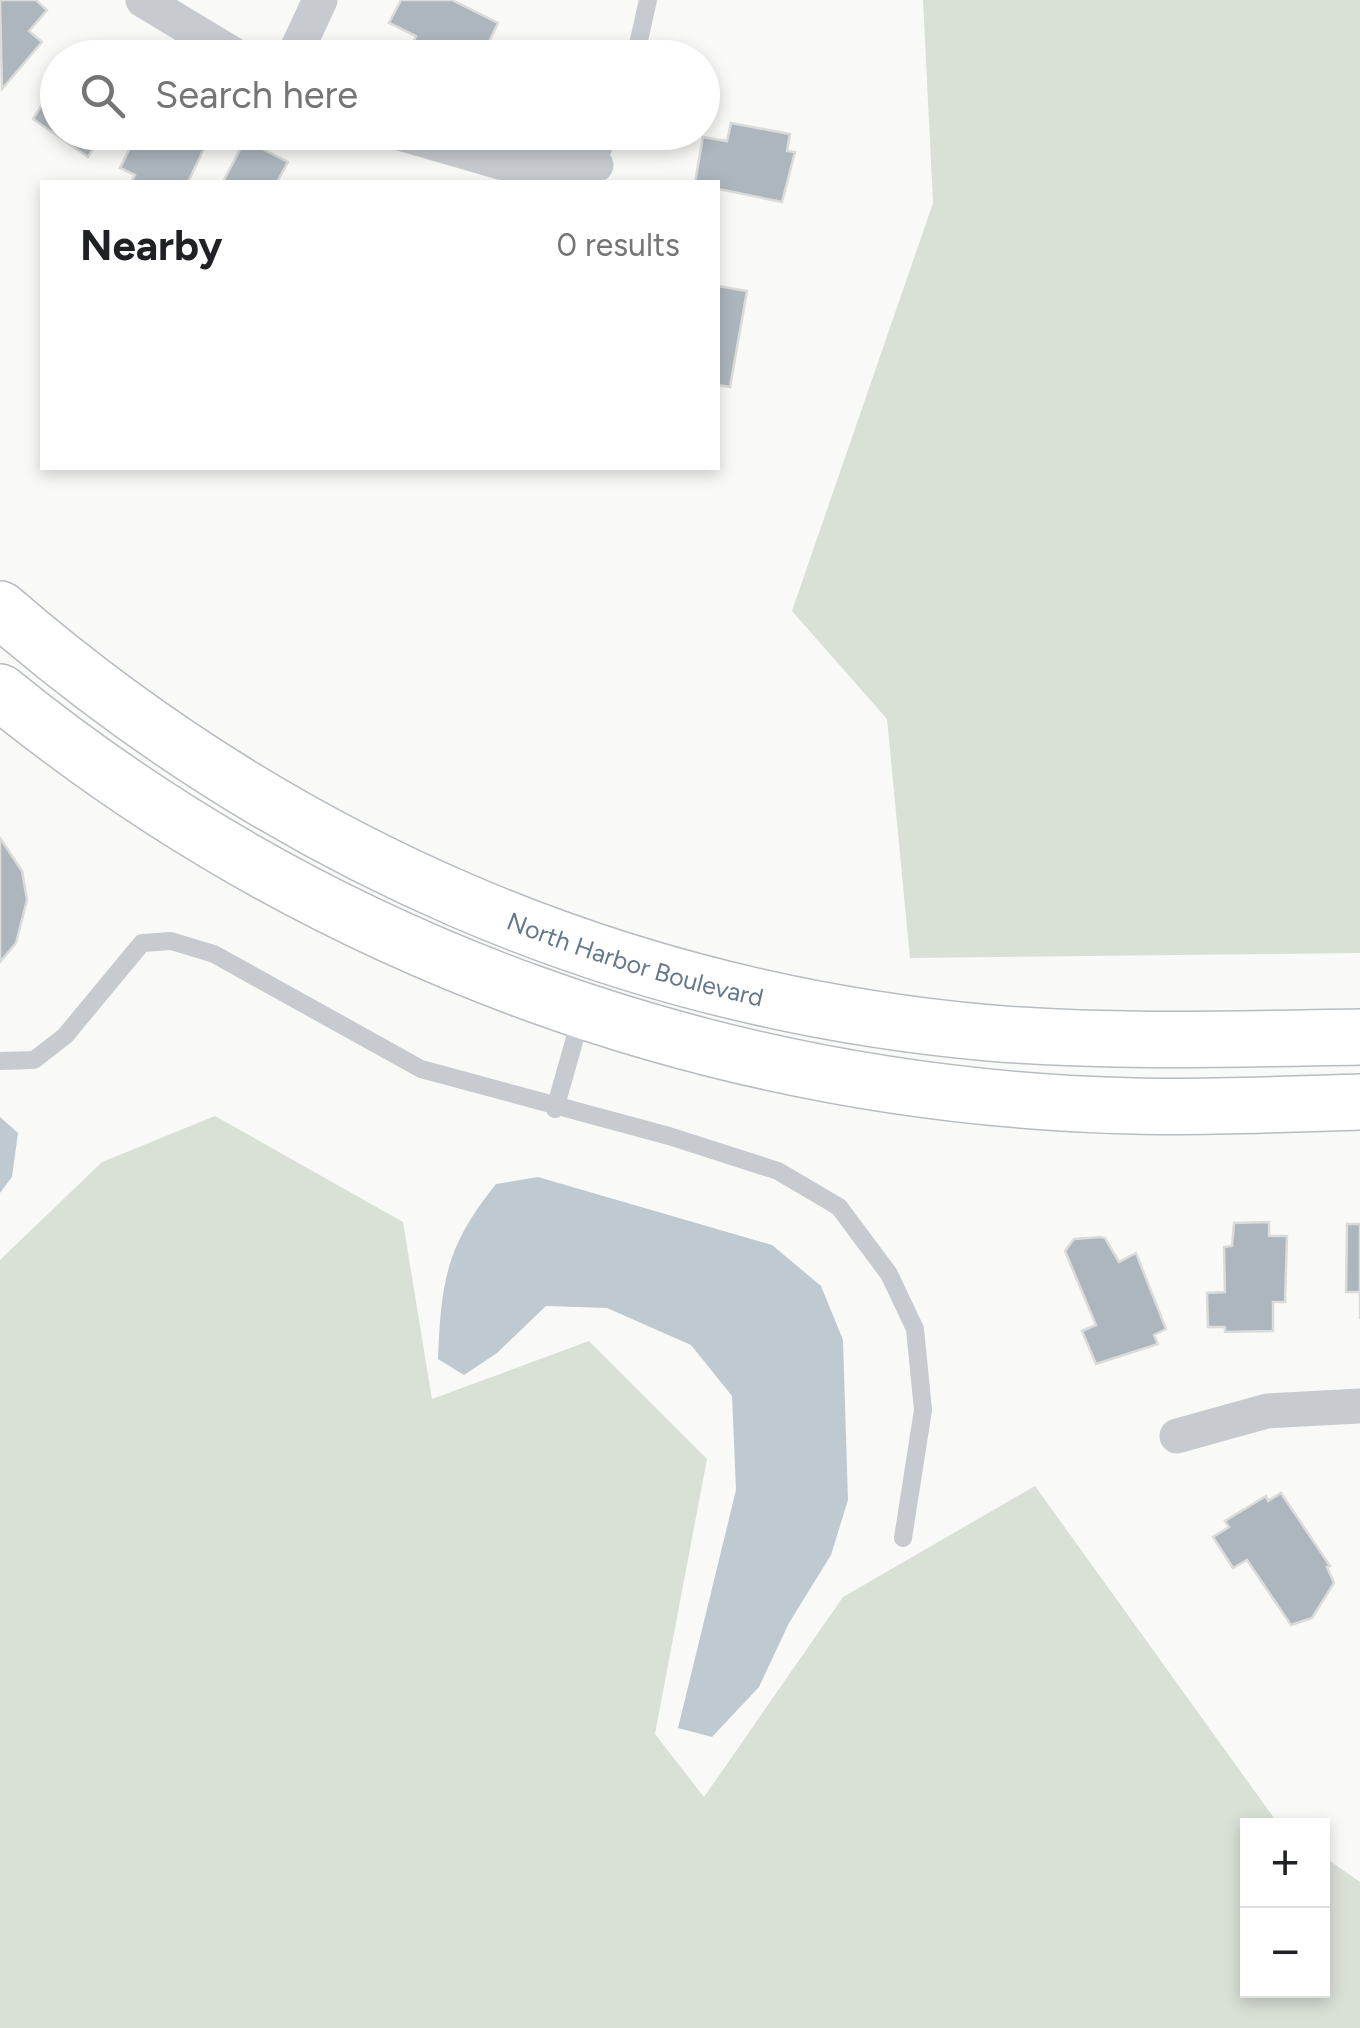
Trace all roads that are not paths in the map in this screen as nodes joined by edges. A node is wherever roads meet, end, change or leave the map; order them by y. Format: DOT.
graph roads {
  1 [pos="144,0"];
  2 [pos="320,0"];
  3 [pos="648,0"];
  4 [pos="210,40"];
  5 [pos="301,40"];
  6 [pos="640,40"];
  7 [pos="460,150"];
  8 [pos="602,150"];
  9 [pos="596,165"];
  10 [pos="0,608"];
  11 [pos="0,692"];
  12 [pos="582,1012"];
  13 [pos="1360,1037"];
  14 [pos="0,1061"];
  15 [pos="1360,1102"];
  16 [pos="555,1108"];
  17 [pos="1360,1406"];
  18 [pos="1177,1436"];
  19 [pos="903,1538"];
  1 -- 4 [label="street"];
  2 -- 5 [label="street"];
  3 -- 6 [label="lane"];
  7 -- 9 [label="street"];
  8 -- 9 [label="lane"];
  10 -- 13 [label="main road, North Harbor Boulevard"];
  11 -- 12 [label="main road"];
  12 -- 15 [label="main road"];
  12 -- 16 [label="lane"];
  14 -- 16 [label="lane"];
  16 -- 19 [label="lane"];
  17 -- 18 [label="street"];
}
